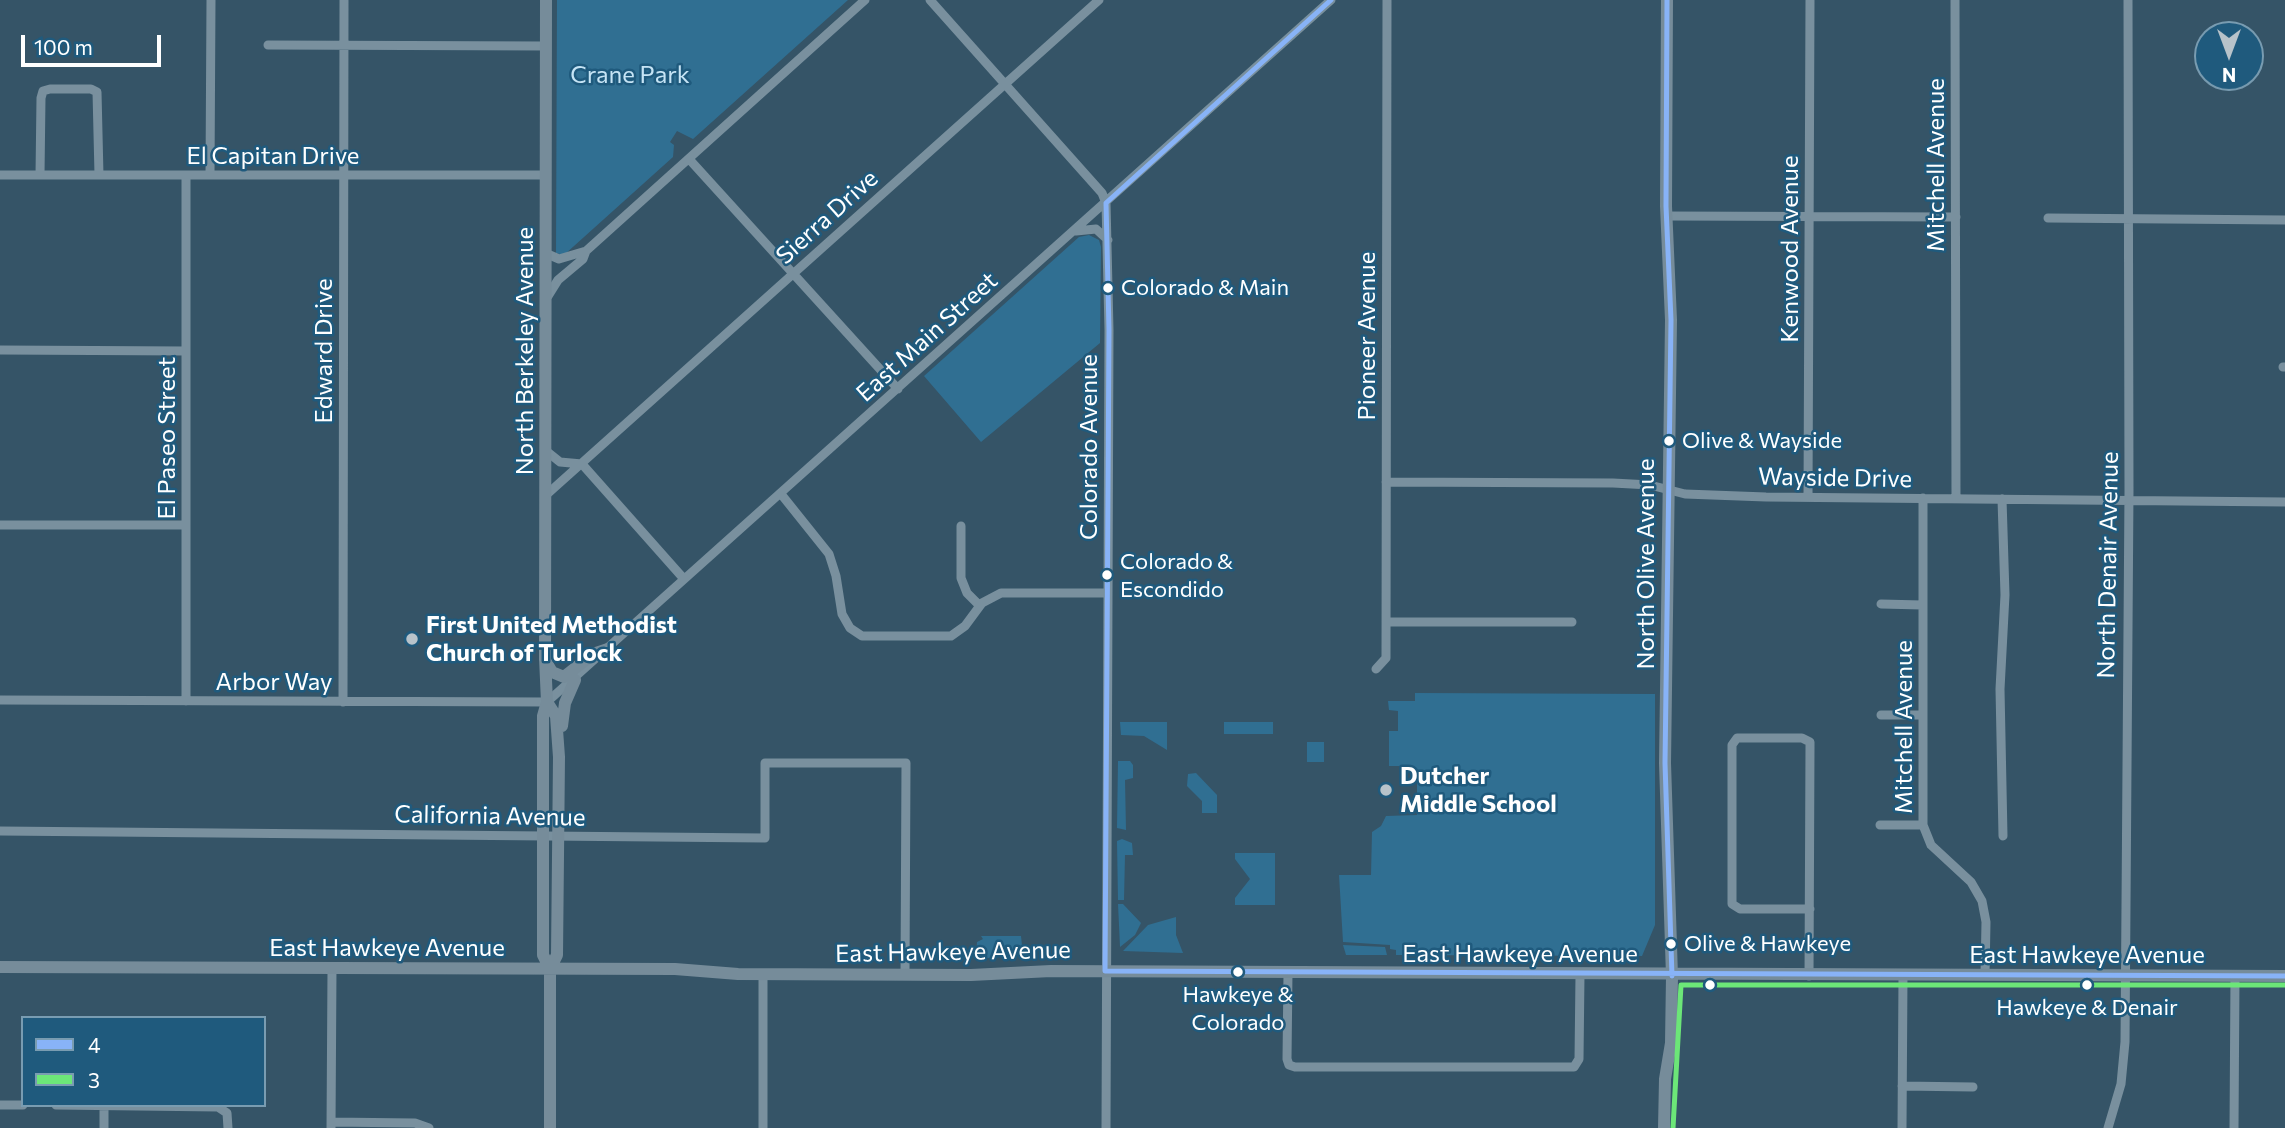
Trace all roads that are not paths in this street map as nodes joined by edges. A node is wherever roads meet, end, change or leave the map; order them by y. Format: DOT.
graph roads {
  1 [pos="211,0"];
  2 [pos="344,0"];
  3 [pos="546,0"];
  4 [pos="865,0"];
  5 [pos="930,0"];
  6 [pos="1099,0"];
  7 [pos="1331,0"];
  8 [pos="1387,0"];
  9 [pos="1667,0"];
  10 [pos="1810,0"];
  11 [pos="1955,0"];
  12 [pos="2128,0"];
  13 [pos="268,46"];
  14 [pos="344,46"];
  15 [pos="546,46"];
  16 [pos="1005,84"];
  17 [pos="689,159"];
  18 [pos="0,175"];
  19 [pos="40,175"];
  20 [pos="99,175"];
  21 [pos="186,175"];
  22 [pos="210,175"];
  23 [pos="344,175"];
  24 [pos="546,175"];
  25 [pos="1106,202"];
  26 [pos="1667,216"];
  27 [pos="1809,216"];
  28 [pos="1956,217"];
  29 [pos="2048,218"];
  30 [pos="2129,219"];
  31 [pos="2285,220"];
  32 [pos="1072,233"];
  33 [pos="1108,240"];
  34 [pos="586,251"];
  35 [pos="545,253"];
  36 [pos="793,274"];
  37 [pos="545,302"];
  38 [pos="0,350"];
  39 [pos="186,351"];
  40 [pos="898,389"];
  41 [pos="545,450"];
  42 [pos="582,464"];
  43 [pos="1386,482"];
  44 [pos="1666,490"];
  45 [pos="780,494"];
  46 [pos="545,496"];
  47 [pos="1808,498"];
  48 [pos="1923,498"];
  49 [pos="1956,499"];
  50 [pos="2002,499"];
  51 [pos="2129,500"];
  52 [pos="2285,502"];
  53 [pos="0,525"];
  54 [pos="186,526"];
  55 [pos="961,526"];
  56 [pos="684,579"];
  57 [pos="1108,593"];
  58 [pos="1881,604"];
  59 [pos="979,605"];
  60 [pos="1922,605"];
  61 [pos="1386,622"];
  62 [pos="1572,622"];
  63 [pos="608,649"];
  64 [pos="545,658"];
  65 [pos="1376,669"];
  66 [pos="575,680"];
  67 [pos="0,700"];
  68 [pos="186,701"];
  69 [pos="343,702"];
  70 [pos="547,702"];
  71 [pos="1881,715"];
  72 [pos="1922,715"];
  73 [pos="558,757"];
  74 [pos="1880,825"];
  75 [pos="1923,825"];
  76 [pos="0,831"];
  77 [pos="543,836"];
  78 [pos="558,836"];
  79 [pos="2003,836"];
  80 [pos="1810,909"];
  81 [pos="0,967"];
  82 [pos="332,969"];
  83 [pos="550,969"];
  84 [pos="1105,971"];
  85 [pos="1288,973"];
  86 [pos="763,974"];
  87 [pos="905,975"];
  88 [pos="1580,975"];
  89 [pos="1985,975"];
  90 [pos="2125,975"];
  91 [pos="1672,976"];
  92 [pos="1809,976"];
  93 [pos="1903,976"];
  94 [pos="2235,976"];
  95 [pos="2285,976"];
  96 [pos="1902,1086"];
  97 [pos="1973,1087"];
  98 [pos="0,1105"];
  99 [pos="21,1105"];
  100 [pos="104,1107"];
  101 [pos="218,1107"];
  102 [pos="331,1125"];
  103 [pos="104,1128"];
  104 [pos="228,1128"];
  105 [pos="429,1128"];
  106 [pos="550,1128"];
  107 [pos="763,1128"];
  108 [pos="1106,1128"];
  109 [pos="1664,1128"];
  110 [pos="1902,1128"];
  111 [pos="2108,1128"];
  112 [pos="2234,1128"];
  1 -- 22 [label="street"];
  2 -- 14 [label="street, Edward Drive"];
  3 -- 15 [label="street, North Berkeley Avenue"];
  4 -- 17 [label="street"];
  5 -- 16 [label="street"];
  6 -- 16 [label="street, Sierra Drive"];
  7 -- 25 [label="street, East Main Street"];
  8 -- 43 [label="street, Pioneer Avenue"];
  9 -- 26 [label="street, North Olive Avenue"];
  10 -- 27 [label="street, Kenwood Avenue"];
  11 -- 28 [label="street, Mitchell Avenue"];
  12 -- 30 [label="street, North Denair Avenue"];
  13 -- 14 [label="street"];
  14 -- 15 [label="street"];
  14 -- 23 [label="street, Edward Drive"];
  15 -- 24 [label="street, North Berkeley Avenue"];
  16 -- 25 [label="street"];
  16 -- 36 [label="street, Sierra Drive"];
  17 -- 34 [label="street"];
  17 -- 36 [label="street"];
  18 -- 19 [label="street, El Capitan Drive"];
  19 -- 20 [label="street, El Capitan Drive"];
  19 -- 20 [label="street"];
  20 -- 21 [label="street, El Capitan Drive"];
  21 -- 22 [label="street, El Capitan Drive"];
  21 -- 39 [label="street, El Paseo Street"];
  22 -- 23 [label="street, El Capitan Drive"];
  23 -- 24 [label="street, El Capitan Drive"];
  23 -- 69 [label="street, Edward Drive"];
  24 -- 35 [label="street, North Berkeley Avenue"];
  25 -- 32 [label="street, East Main Street"];
  25 -- 33 [label="street, Colorado Avenue"];
  26 -- 27 [label="street"];
  26 -- 44 [label="street, North Olive Avenue"];
  27 -- 28 [label="street"];
  27 -- 47 [label="street, Kenwood Avenue"];
  28 -- 49 [label="street, Mitchell Avenue"];
  29 -- 30 [label="street"];
  30 -- 31 [label="street"];
  30 -- 51 [label="street, North Denair Avenue"];
  32 -- 33 [label="street"];
  32 -- 40 [label="street, East Main Street"];
  33 -- 57 [label="street, Colorado Avenue"];
  34 -- 35 [label="street"];
  34 -- 37 [label="street"];
  35 -- 37 [label="street, North Berkeley Avenue"];
  36 -- 40 [label="street"];
  36 -- 42 [label="street, Sierra Drive"];
  37 -- 41 [label="street, North Berkeley Avenue"];
  38 -- 39 [label="street"];
  39 -- 54 [label="street, El Paseo Street"];
  40 -- 45 [label="street, East Main Street"];
  41 -- 42 [label="street"];
  41 -- 46 [label="street, North Berkeley Avenue"];
  42 -- 46 [label="street, Sierra Drive"];
  42 -- 56 [label="street"];
  43 -- 44 [label="street, Wayside Drive"];
  43 -- 61 [label="street, Pioneer Avenue"];
  44 -- 47 [label="street, Wayside Drive"];
  44 -- 91 [label="street, North Olive Avenue"];
  45 -- 56 [label="street, East Main Street"];
  45 -- 59 [label="street"];
  46 -- 64 [label="street, North Berkeley Avenue"];
  47 -- 48 [label="street, Wayside Drive"];
  48 -- 49 [label="street, Wayside Drive"];
  48 -- 60 [label="street, Mitchell Avenue"];
  49 -- 50 [label="street, Wayside Drive"];
  50 -- 51 [label="street, Wayside Drive"];
  50 -- 79 [label="street"];
  51 -- 52 [label="street, Wayside Drive"];
  51 -- 90 [label="street, North Denair Avenue"];
  53 -- 54 [label="street"];
  54 -- 68 [label="street, El Paseo Street"];
  55 -- 59 [label="street"];
  56 -- 63 [label="street, East Main Street"];
  57 -- 59 [label="street"];
  57 -- 84 [label="street, Colorado Avenue"];
  58 -- 60 [label="street"];
  60 -- 72 [label="street, Mitchell Avenue"];
  61 -- 62 [label="street"];
  61 -- 65 [label="street, Pioneer Avenue"];
  63 -- 64 [label="street"];
  63 -- 66 [label="street, East Main Street"];
  64 -- 70 [label="street, North Berkeley Avenue"];
  66 -- 70 [label="street, East Main Street"];
  66 -- 73 [label="street"];
  67 -- 68 [label="street, Arbor Way"];
  68 -- 69 [label="street, Arbor Way"];
  69 -- 70 [label="street, Arbor Way"];
  70 -- 73 [label="street, North Berkeley Avenue"];
  70 -- 77 [label="street, North Berkeley Avenue"];
  71 -- 72 [label="street"];
  72 -- 75 [label="street, Mitchell Avenue"];
  73 -- 78 [label="street, North Berkeley Avenue"];
  74 -- 75 [label="street"];
  75 -- 89 [label="street, Mitchell Avenue"];
  76 -- 77 [label="street, California Avenue"];
  77 -- 78 [label="street, California Avenue"];
  77 -- 83 [label="street, North Berkeley Avenue"];
  78 -- 83 [label="street, North Berkeley Avenue"];
  78 -- 87 [label="street, California Avenue"];
  80 -- 80 [label="street"];
  80 -- 92 [label="street"];
  81 -- 82 [label="street, East Hawkeye Avenue"];
  82 -- 83 [label="street, East Hawkeye Avenue"];
  82 -- 102 [label="street"];
  83 -- 86 [label="street, East Hawkeye Avenue"];
  83 -- 106 [label="street, North Berkeley Avenue"];
  84 -- 85 [label="street, East Hawkeye Avenue"];
  84 -- 87 [label="street, East Hawkeye Avenue"];
  84 -- 108 [label="street, Colorado Avenue"];
  85 -- 88 [label="street, East Hawkeye Avenue"];
  85 -- 88 [label="street"];
  86 -- 87 [label="street, East Hawkeye Avenue"];
  86 -- 107 [label="street"];
  88 -- 91 [label="street, East Hawkeye Avenue"];
  89 -- 90 [label="street, East Hawkeye Avenue"];
  89 -- 93 [label="street, East Hawkeye Avenue"];
  90 -- 94 [label="street, East Hawkeye Avenue"];
  90 -- 111 [label="street, North Denair Avenue"];
  91 -- 92 [label="street, East Hawkeye Avenue"];
  91 -- 109 [label="street, North Olive Avenue"];
  92 -- 93 [label="street, East Hawkeye Avenue"];
  93 -- 96 [label="street"];
  94 -- 95 [label="street, East Hawkeye Avenue"];
  94 -- 112 [label="street"];
  96 -- 97 [label="street"];
  96 -- 110 [label="street"];
  98 -- 99 [label="street"];
  100 -- 103 [label="street"];
  101 -- 104 [label="street"];
  102 -- 105 [label="street"];
}
